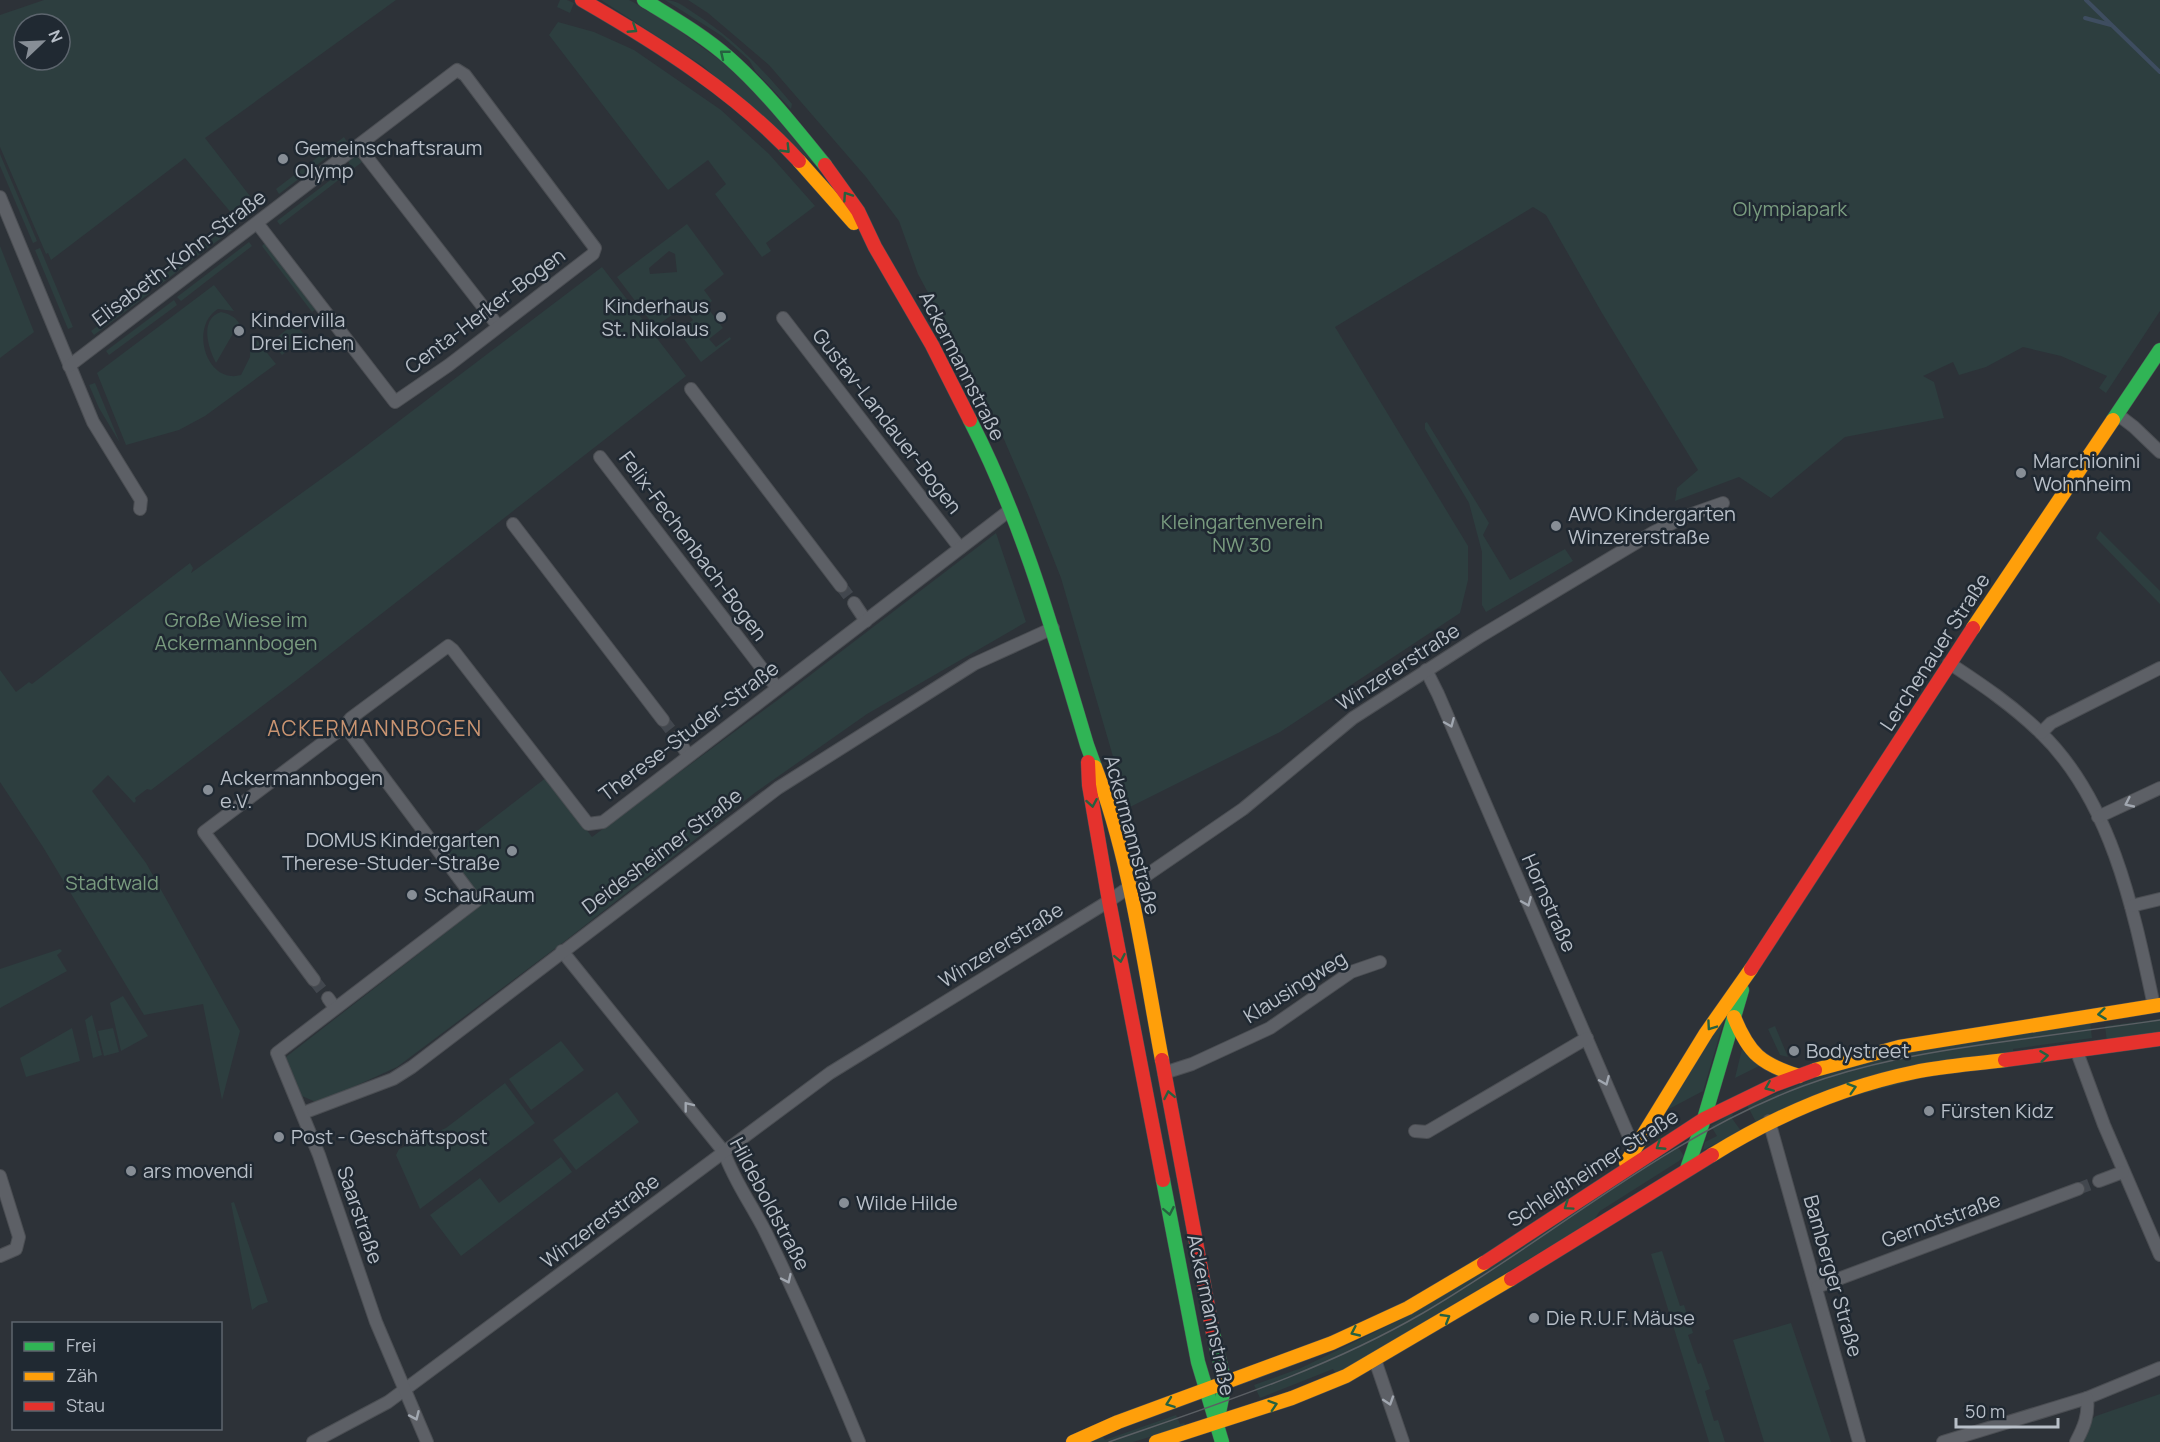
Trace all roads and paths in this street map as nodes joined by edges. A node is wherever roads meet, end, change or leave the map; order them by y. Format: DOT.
graph roads {
  1 [pos="582,0"];
  2 [pos="644,0"];
  3 [pos="457,70"];
  4 [pos="358,147"];
  5 [pos="0,197"];
  6 [pos="257,223"];
  7 [pos="875,247"];
  8 [pos="783,318"];
  9 [pos="498,326"];
  10 [pos="2160,350"];
  11 [pos="69,366"];
  12 [pos="691,389"];
  13 [pos="2117,414"];
  14 [pos="2160,452"];
  15 [pos="600,457"];
  16 [pos="1723,503"];
  17 [pos="140,509"];
  18 [pos="1010,510"];
  19 [pos="513,524"];
  20 [pos="960,548"];
  21 [pos="841,586"];
  22 [pos="854,603"];
  23 [pos="866,621"];
  24 [pos="1053,628"];
  25 [pos="1949,663"];
  26 [pos="2160,668"];
  27 [pos="1425,670"];
  28 [pos="777,688"];
  29 [pos="663,720"];
  30 [pos="345,726"];
  31 [pos="2041,733"];
  32 [pos="677,738"];
  33 [pos="1087,745"];
  34 [pos="688,754"];
  35 [pos="2160,788"];
  36 [pos="2098,817"];
  37 [pos="1129,888"];
  38 [pos="2160,899"];
  39 [pos="1109,901"];
  40 [pos="2131,906"];
  41 [pos="562,951"];
  42 [pos="1380,962"];
  43 [pos="1745,978"];
  44 [pos="314,980"];
  45 [pos="2157,1005"];
  46 [pos="1734,1017"];
  47 [pos="1587,1038"];
  48 [pos="2160,1039"];
  49 [pos="2078,1052"];
  50 [pos="1164,1073"];
  51 [pos="1799,1076"];
  52 [pos="303,1113"];
  53 [pos="1704,1119"];
  54 [pos="1769,1121"];
  55 [pos="1415,1131"];
  56 [pos="724,1152"];
  57 [pos="1634,1152"];
  58 [pos="1687,1169"];
  59 [pos="2123,1172"];
  60 [pos="1617,1174"];
  61 [pos="0,1176"];
  62 [pos="2099,1181"];
  63 [pos="2078,1189"];
  64 [pos="2157,1240"];
  65 [pos="0,1256"];
  66 [pos="2160,1256"];
  67 [pos="1817,1287"];
  68 [pos="1375,1360"];
  69 [pos="2160,1368"];
  70 [pos="1225,1383"];
  71 [pos="404,1390"];
  72 [pos="1205,1390"];
  73 [pos="2087,1398"];
  74 [pos="1217,1423"];
  75 [pos="313,1442"];
  76 [pos="427,1442"];
  77 [pos="859,1442"];
  78 [pos="1073,1442"];
  79 [pos="1156,1442"];
  80 [pos="1222,1442"];
  81 [pos="1402,1442"];
  82 [pos="1859,1442"];
  83 [pos="1943,1442"];
  84 [pos="2076,1442"];
  1 -- 7 [label="main road, Ackermannstraße, one-way"];
  7 -- 2 [label="main road, Ackermannstraße, one-way"];
  3 -- 4 [label="street, Elisabeth-Kohn-Straße"];
  3 -- 9 [label="street, Centa-Herker-Bogen"];
  4 -- 6 [label="street, Elisabeth-Kohn-Straße"];
  4 -- 9 [label="street"];
  5 -- 11 [label="street"];
  6 -- 9 [label="street, Centa-Herker-Bogen"];
  6 -- 11 [label="street, Elisabeth-Kohn-Straße"];
  7 -- 18 [label="main road, Ackermannstraße"];
  8 -- 20 [label="street, Gustav-Landauer-Bogen"];
  10 -- 13 [label="main road, Lerchenauer Straße"];
  11 -- 17 [label="street"];
  12 -- 21 [label="street"];
  13 -- 14 [label="street"];
  13 -- 25 [label="main road, Lerchenauer Straße"];
  15 -- 28 [label="street, Felix-Fechenbach-Bogen"];
  16 -- 27 [label="street, Winzererstraße"];
  18 -- 20 [label="street, Therese-Studer-Straße"];
  18 -- 24 [label="main road, Ackermannstraße"];
  19 -- 29 [label="street"];
  20 -- 23 [label="street, Therese-Studer-Straße"];
  22 -- 23 [label="street"];
  23 -- 28 [label="street, Therese-Studer-Straße"];
  24 -- 33 [label="main road, Ackermannstraße"];
  24 -- 41 [label="street, Deidesheimer Straße"];
  25 -- 31 [label="street"];
  25 -- 43 [label="main road, Lerchenauer Straße"];
  26 -- 31 [label="street"];
  27 -- 37 [label="street, Winzererstraße"];
  27 -- 47 [label="street, Hornstraße, one-way"];
  28 -- 34 [label="street, Therese-Studer-Straße"];
  30 -- 34 [label="street, Therese-Studer-Straße"];
  30 -- 44 [label="street"];
  30 -- 52 [label="street, Saarstraße"];
  31 -- 36 [label="street"];
  32 -- 34 [label="street"];
  33 -- 37 [label="main road, Ackermannstraße"];
  33 -- 39 [label="main road, Ackermannstraße, one-way"];
  35 -- 36 [label="street, one-way"];
  36 -- 40 [label="street"];
  37 -- 39 [label="street, Winzererstraße"];
  37 -- 50 [label="main road, Ackermannstraße"];
  38 -- 40 [label="street"];
  39 -- 56 [label="street, Winzererstraße"];
  39 -- 72 [label="main road, Ackermannstraße, one-way"];
  40 -- 45 [label="street"];
  41 -- 52 [label="street, Deidesheimer Straße"];
  56 -- 41 [label="street, Hildeboldstraße, one-way"];
  42 -- 50 [label="street, Klausingweg"];
  43 -- 46 [label="main road, Lerchenauer Straße"];
  43 -- 57 [label="main road, Lerchenauer Straße, one-way"];
  45 -- 51 [label="main road, Schleißheimer Straße, one-way"];
  46 -- 51 [label="main road"];
  46 -- 53 [label="main road, Lerchenauer Straße"];
  47 -- 55 [label="street"];
  47 -- 57 [label="street, Hornstraße, one-way"];
  48 -- 49 [label="main road"];
  54 -- 49 [label="main road, one-way"];
  49 -- 59 [label="street"];
  70 -- 50 [label="main road, Ackermannstraße, one-way"];
  51 -- 53 [label="main road, Schleißheimer Straße, one-way"];
  52 -- 71 [label="street, Saarstraße"];
  53 -- 58 [label="main road, Lerchenauer Straße"];
  53 -- 60 [label="main road, Schleißheimer Straße, one-way"];
  54 -- 58 [label="main road"];
  54 -- 67 [label="street, Bamberger Straße"];
  56 -- 71 [label="street, Winzererstraße"];
  56 -- 77 [label="street, Hildeboldstraße, one-way"];
  57 -- 60 [label="main road, Lerchenauer Straße"];
  68 -- 58 [label="main road, one-way"];
  59 -- 62 [label="street"];
  59 -- 64 [label="street"];
  60 -- 70 [label="main road, Schleißheimer Straße, one-way"];
  61 -- 65 [label="street"];
  63 -- 67 [label="street, Gernotstraße"];
  64 -- 66 [label="street"];
  67 -- 82 [label="street, Bamberger Straße"];
  74 -- 68 [label="main road, one-way"];
  68 -- 81 [label="street, one-way"];
  69 -- 73 [label="street"];
  70 -- 72 [label="main road, Schleißheimer Straße"];
  70 -- 74 [label="main road, Ackermannstraße"];
  71 -- 75 [label="street, Winzererstraße"];
  71 -- 76 [label="street, Saarstraße, one-way"];
  72 -- 74 [label="main road, Ackermannstraße"];
  72 -- 78 [label="main road, Schleißheimer Straße, one-way"];
  73 -- 83 [label="street"];
  73 -- 84 [label="street"];
  74 -- 79 [label="main road"];
  74 -- 80 [label="main road"];
}
